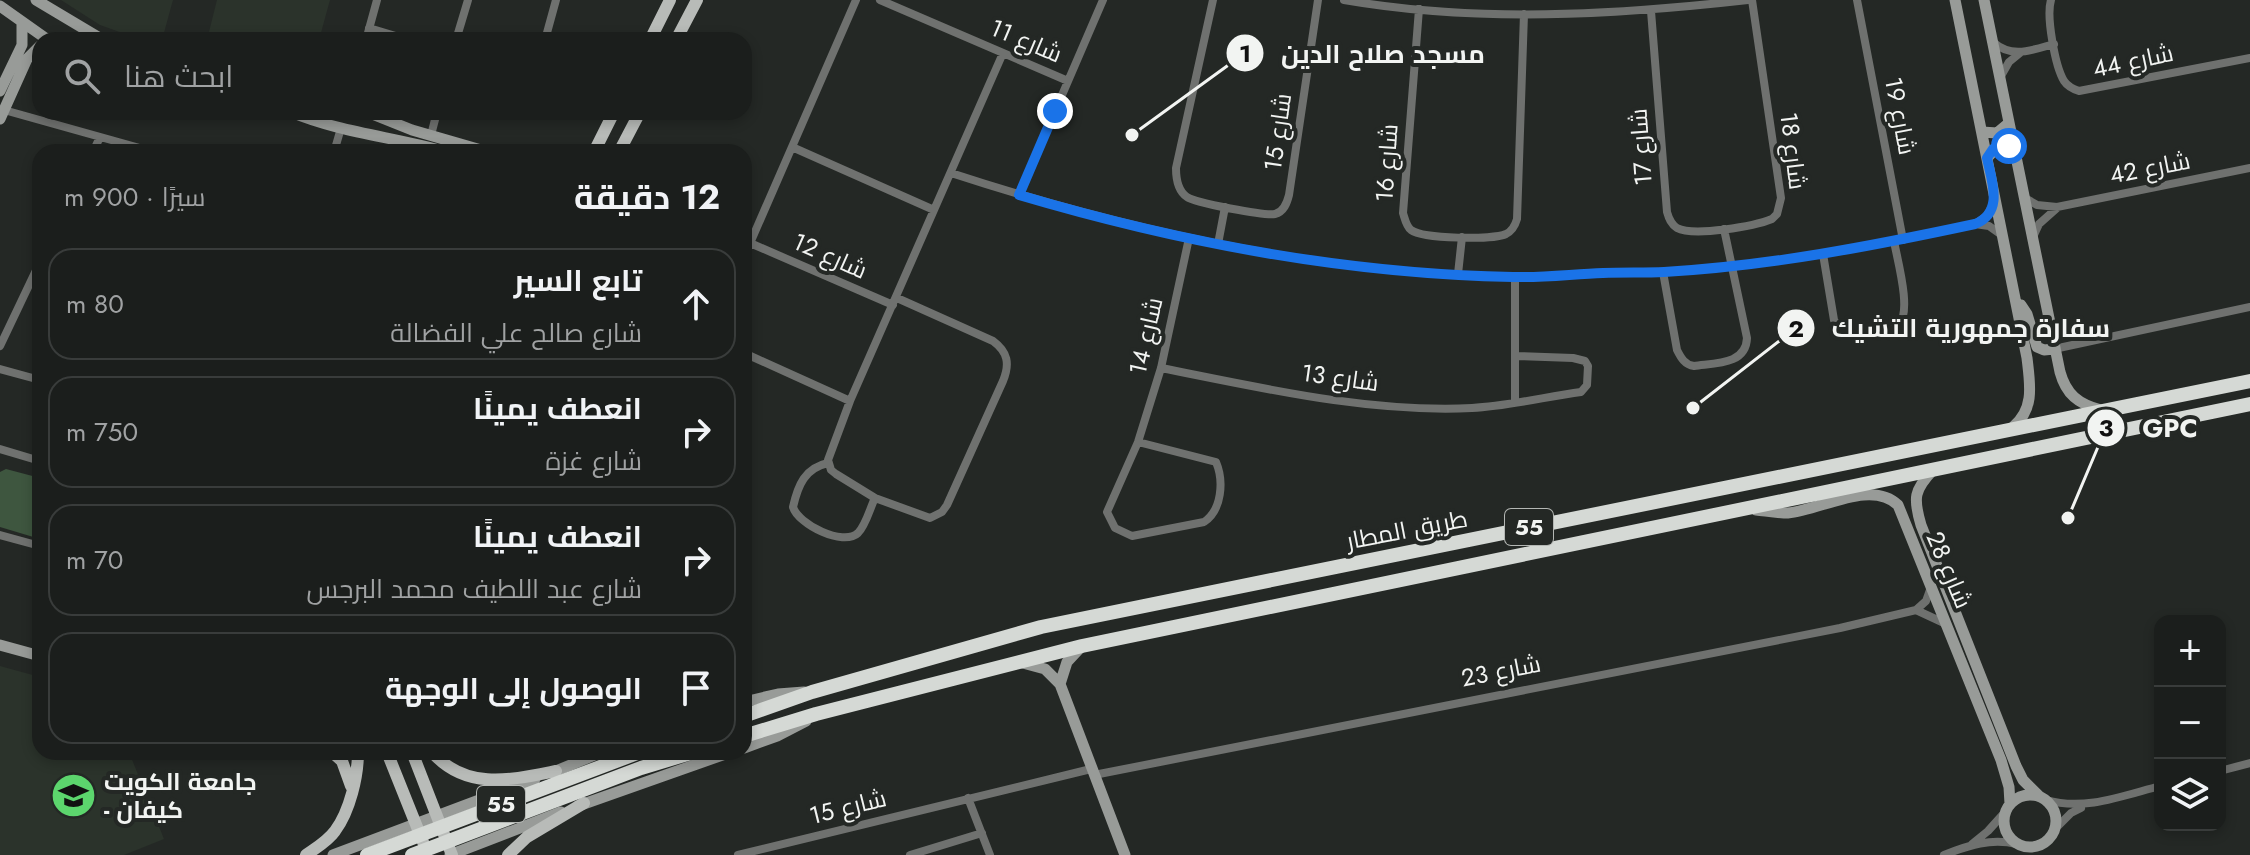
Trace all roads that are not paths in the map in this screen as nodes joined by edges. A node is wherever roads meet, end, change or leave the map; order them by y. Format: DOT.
graph roads {
  1 [pos="36,0"];
  2 [pos="377,0"];
  3 [pos="468,0"];
  4 [pos="556,0"];
  5 [pos="670,0"];
  6 [pos="697,0"];
  7 [pos="856,0"];
  8 [pos="880,0"];
  9 [pos="1103,0"];
  10 [pos="1213,0"];
  11 [pos="1318,0"];
  12 [pos="1344,0"];
  13 [pos="1633,0"];
  14 [pos="1750,0"];
  15 [pos="1857,0"];
  16 [pos="1955,0"];
  17 [pos="1984,0"];
  18 [pos="2051,0"];
  19 [pos="1364,2"];
  20 [pos="0,6"];
  21 [pos="1419,9"];
  22 [pos="1630,11"];
  23 [pos="1651,11"];
  24 [pos="1524,14"];
  25 [pos="22,23"];
  26 [pos="369,28"];
  27 [pos="36,32"];
  28 [pos="81,32"];
  29 [pos="368,32"];
  30 [pos="382,32"];
  31 [pos="458,32"];
  32 [pos="547,32"];
  33 [pos="654,32"];
  34 [pos="680,32"];
  35 [pos="1993,42"];
  36 [pos="2054,44"];
  37 [pos="32,52"];
  38 [pos="1003,53"];
  39 [pos="2021,53"];
  40 [pos="2250,58"];
  41 [pos="18,68"];
  42 [pos="2000,78"];
  43 [pos="1068,81"];
  44 [pos="0,91"];
  45 [pos="2,114"];
  46 [pos="317,120"];
  47 [pos="389,120"];
  48 [pos="389,120"];
  49 [pos="435,120"];
  50 [pos="610,120"];
  51 [pos="636,120"];
  52 [pos="2009,123"];
  53 [pos="341,128"];
  54 [pos="1982,132"];
  55 [pos="100,137"];
  56 [pos="381,139"];
  57 [pos="97,144"];
  58 [pos="125,144"];
  59 [pos="336,144"];
  60 [pos="421,144"];
  61 [pos="427,144"];
  62 [pos="429,144"];
  63 [pos="597,144"];
  64 [pos="623,144"];
  65 [pos="792,147"];
  66 [pos="2014,148"];
  67 [pos="1987,158"];
  68 [pos="2250,168"];
  69 [pos="951,173"];
  70 [pos="1019,195"];
  71 [pos="2023,196"];
  72 [pos="1995,199"];
  73 [pos="1225,207"];
  74 [pos="2057,207"];
  75 [pos="934,210"];
  76 [pos="1975,224"];
  77 [pos="1724,229"];
  78 [pos="2003,236"];
  79 [pos="1462,237"];
  80 [pos="752,238"];
  81 [pos="1189,238"];
  82 [pos="1899,240"];
  83 [pos="2032,240"];
  84 [pos="752,244"];
  85 [pos="1218,244"];
  86 [pos="1823,254"];
  87 [pos="1732,266"];
  88 [pos="1663,272"];
  89 [pos="1458,274"];
  90 [pos="1515,277"];
  91 [pos="32,279"];
  92 [pos="2017,298"];
  93 [pos="895,302"];
  94 [pos="2250,307"];
  95 [pos="0,346"];
  96 [pos="2054,349"];
  97 [pos="1516,356"];
  98 [pos="752,357"];
  99 [pos="1161,368"];
  100 [pos="0,369"];
  101 [pos="32,378"];
  102 [pos="2250,381"];
  103 [pos="2250,398"];
  104 [pos="850,401"];
  105 [pos="1515,402"];
  106 [pos="2250,404"];
  107 [pos="2101,410"];
  108 [pos="2202,413"];
  109 [pos="2013,427"];
  110 [pos="1138,442"];
  111 [pos="0,449"];
  112 [pos="32,459"];
  113 [pos="828,463"];
  114 [pos="1934,469"];
  115 [pos="875,498"];
  116 [pos="1743,509"];
  117 [pos="0,535"];
  118 [pos="1456,543"];
  119 [pos="32,544"];
  120 [pos="1931,581"];
  121 [pos="1333,592"];
  122 [pos="1916,610"];
  123 [pos="1950,628"];
  124 [pos="0,645"];
  125 [pos="1082,646"];
  126 [pos="32,654"];
  127 [pos="1018,662"];
  128 [pos="1060,684"];
  129 [pos="812,692"];
  130 [pos="752,700"];
  131 [pos="752,713"];
  132 [pos="816,714"];
  133 [pos="752,734"];
  134 [pos="752,745"];
  135 [pos="339,760"];
  136 [pos="357,760"];
  137 [pos="390,760"];
  138 [pos="415,760"];
  139 [pos="441,760"];
  140 [pos="583,760"];
  141 [pos="618,760"];
  142 [pos="668,760"];
  143 [pos="708,760"];
  144 [pos="2250,763"];
  145 [pos="2226,769"];
  146 [pos="556,771"];
  147 [pos="1092,772"];
  148 [pos="2154,788"];
  149 [pos="352,789"];
  150 [pos="484,797"];
  151 [pos="968,798"];
  152 [pos="2042,798"];
  153 [pos="584,803"];
  154 [pos="2088,805"];
  155 [pos="2008,808"];
  156 [pos="437,816"];
  157 [pos="416,824"];
  158 [pos="2054,832"];
  159 [pos="982,833"];
  160 [pos="502,835"];
  161 [pos="1972,844"];
  162 [pos="2023,845"];
  163 [pos="366,849"];
  164 [pos="2044,854"];
  165 [pos="306,855"];
  166 [pos="333,855"];
  167 [pos="378,855"];
  168 [pos="412,855"];
  169 [pos="428,855"];
  170 [pos="451,855"];
  171 [pos="508,855"];
  172 [pos="738,855"];
  173 [pos="910,855"];
  174 [pos="990,855"];
  175 [pos="1125,855"];
  176 [pos="1944,855"];
  1 -- 28 [label="street"];
  2 -- 26 [label="street"];
  3 -- 31 [label="street"];
  4 -- 32 [label="street"];
  5 -- 33 [label="main road"];
  6 -- 34 [label="main road"];
  7 -- 65 [label="street"];
  8 -- 38 [label="street, شارع 11"];
  9 -- 43 [label="street"];
  10 -- 73 [label="street"];
  11 -- 73 [label="street, شارع 15"];
  12 -- 19 [label="street"];
  13 -- 22 [label="street"];
  14 -- 23 [label="street"];
  14 -- 77 [label="street, شارع 18"];
  15 -- 82 [label="street, شارع 19"];
  16 -- 54 [label="street"];
  17 -- 35 [label="street"];
  18 -- 36 [label="street, شارع 44"];
  19 -- 21 [label="street"];
  20 -- 25 [label="street"];
  21 -- 24 [label="street"];
  21 -- 79 [label="street, شارع 16"];
  22 -- 23 [label="street"];
  22 -- 24 [label="street"];
  23 -- 77 [label="street, شارع 17"];
  24 -- 79 [label="street"];
  25 -- 27 [label="street"];
  25 -- 41 [label="street"];
  26 -- 29 [label="street"];
  26 -- 30 [label="street"];
  35 -- 39 [label="street"];
  35 -- 42 [label="street"];
  36 -- 39 [label="street"];
  36 -- 40 [label="street, شارع 44"];
  37 -- 41 [label="street"];
  38 -- 43 [label="street, شارع 11"];
  38 -- 69 [label="street"];
  39 -- 42 [label="street"];
  41 -- 44 [label="street"];
  41 -- 45 [label="street"];
  42 -- 52 [label="street"];
  43 -- 70 [label="street"];
  45 -- 55 [label="street"];
  46 -- 53 [label="street"];
  47 -- 56 [label="street"];
  48 -- 61 [label="street"];
  49 -- 62 [label="street"];
  50 -- 63 [label="main road"];
  51 -- 64 [label="main road"];
  52 -- 54 [label="street"];
  52 -- 66 [label="street"];
  53 -- 56 [label="street"];
  53 -- 59 [label="street"];
  54 -- 67 [label="street"];
  55 -- 57 [label="street"];
  55 -- 58 [label="street"];
  56 -- 60 [label="street"];
  65 -- 75 [label="street"];
  65 -- 80 [label="street"];
  66 -- 67 [label="street"];
  66 -- 71 [label="street"];
  67 -- 72 [label="street"];
  68 -- 74 [label="street, شارع 42"];
  69 -- 70 [label="street"];
  69 -- 75 [label="street"];
  70 -- 81 [label="street"];
  71 -- 74 [label="street, شارع 42"];
  71 -- 83 [label="street"];
  72 -- 76 [label="street"];
  72 -- 78 [label="street"];
  73 -- 85 [label="street"];
  74 -- 83 [label="street"];
  75 -- 93 [label="street"];
  76 -- 78 [label="street"];
  76 -- 82 [label="street"];
  77 -- 87 [label="street"];
  78 -- 92 [label="street"];
  79 -- 89 [label="street"];
  81 -- 85 [label="street"];
  81 -- 99 [label="street, شارع 14"];
  82 -- 86 [label="street"];
  82 -- 86 [label="street, شارع 19"];
  83 -- 96 [label="street"];
  84 -- 93 [label="street, شارع 12"];
  85 -- 89 [label="street"];
  86 -- 87 [label="street"];
  87 -- 88 [label="street"];
  87 -- 88 [label="street"];
  88 -- 90 [label="street"];
  89 -- 90 [label="street"];
  90 -- 97 [label="street"];
  91 -- 95 [label="street"];
  92 -- 96 [label="street"];
  92 -- 109 [label="street"];
  93 -- 104 [label="street"];
  93 -- 115 [label="street, شارع 12"];
  94 -- 96 [label="street"];
  96 -- 107 [label="street"];
  97 -- 105 [label="street"];
  97 -- 105 [label="street, شارع 13"];
  98 -- 104 [label="street"];
  99 -- 105 [label="street, شارع 13"];
  99 -- 110 [label="street, شارع 14"];
  100 -- 101 [label="street"];
  102 -- 107 [label="highway, طريق المطار / 55"];
  103 -- 108 [label="highway"];
  104 -- 113 [label="street"];
  106 -- 108 [label="highway, طريق المطار / 55"];
  107 -- 109 [label="highway, طريق المطار / 55"];
  108 -- 114 [label="highway, طريق المطار / 55"];
  109 -- 118 [label="highway, طريق المطار / 55"];
  110 -- 110 [label="street, شارع 14"];
  111 -- 112 [label="street"];
  113 -- 115 [label="street"];
  113 -- 115 [label="street"];
  114 -- 116 [label="highway, طريق المطار / 55"];
  114 -- 152 [label="street, شارع 28"];
  116 -- 120 [label="street, شارع 28"];
  116 -- 121 [label="highway, طريق المطار / 55"];
  117 -- 119 [label="street"];
  118 -- 121 [label="highway"];
  118 -- 129 [label="highway, طريق المطار / 55"];
  120 -- 122 [label="street"];
  120 -- 123 [label="street, شارع 28"];
  121 -- 125 [label="highway, طريق المطار / 55"];
  122 -- 123 [label="street"];
  122 -- 147 [label="street, شارع 23"];
  123 -- 155 [label="street, شارع 28"];
  124 -- 126 [label="street"];
  125 -- 127 [label="highway, طريق المطار / 55"];
  125 -- 128 [label="street"];
  127 -- 128 [label="street"];
  127 -- 132 [label="highway, طريق المطار / 55"];
  128 -- 147 [label="street"];
  129 -- 130 [label="street, طريق المطار"];
  129 -- 131 [label="highway, طريق المطار / 55"];
  132 -- 133 [label="highway, طريق المطار / 55"];
  132 -- 134 [label="street, طريق المطار"];
  135 -- 149 [label="main road"];
  136 -- 149 [label="main road"];
  137 -- 157 [label="main road"];
  138 -- 156 [label="main road"];
  139 -- 146 [label="main road"];
  140 -- 146 [label="street"];
  141 -- 163 [label="highway, 55"];
  142 -- 168 [label="highway, 55"];
  143 -- 153 [label="street"];
  144 -- 145 [label="street"];
  146 -- 150 [label="street"];
  147 -- 151 [label="street, شارع 15"];
  147 -- 175 [label="street"];
  148 -- 154 [label="street"];
  149 -- 165 [label="main road"];
  150 -- 156 [label="street"];
  150 -- 160 [label="street"];
  151 -- 159 [label="street"];
  151 -- 172 [label="street, شارع 15"];
  152 -- 154 [label="street"];
  152 -- 155 [label="street"];
  152 -- 158 [label="street"];
  153 -- 160 [label="street"];
  153 -- 171 [label="main road"];
  154 -- 158 [label="street"];
  155 -- 161 [label="street"];
  155 -- 162 [label="street"];
  156 -- 157 [label="street"];
  156 -- 170 [label="main road"];
  157 -- 163 [label="street"];
  157 -- 169 [label="main road"];
  158 -- 162 [label="street"];
  158 -- 164 [label="street"];
  159 -- 173 [label="street"];
  159 -- 174 [label="street"];
  160 -- 170 [label="street"];
  161 -- 162 [label="street"];
  161 -- 176 [label="street"];
  162 -- 164 [label="street"];
  163 -- 166 [label="street"];
  163 -- 167 [label="street"];
}
